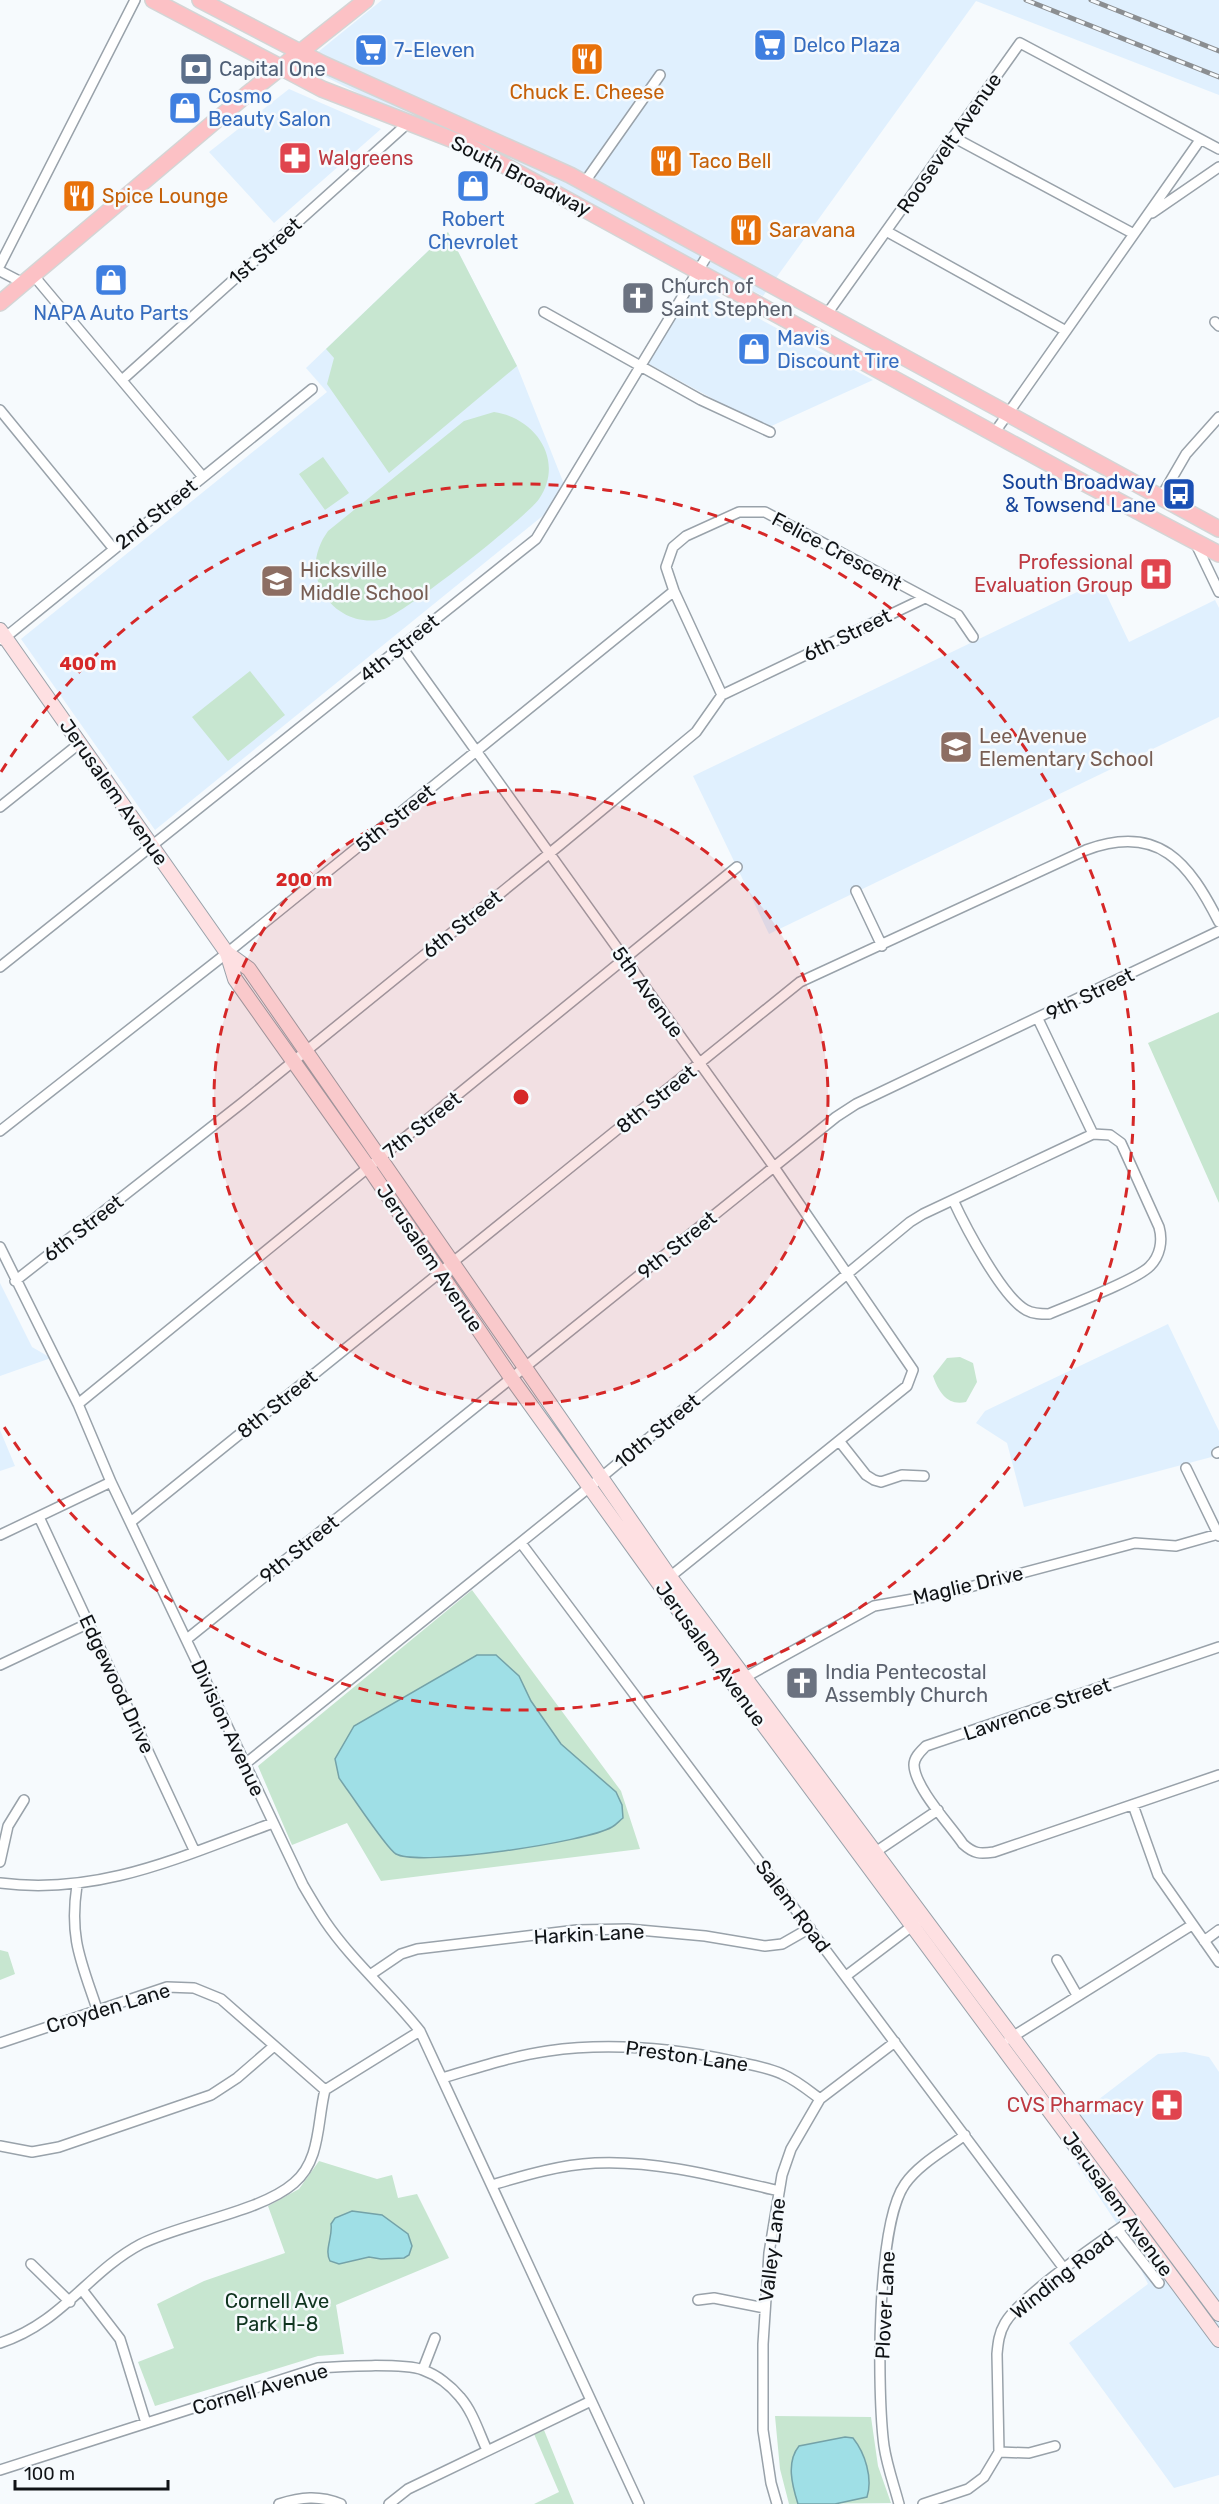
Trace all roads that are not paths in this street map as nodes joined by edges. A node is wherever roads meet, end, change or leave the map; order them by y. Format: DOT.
graph roads {
  1 [pos="135,0"];
  2 [pos="153,0"];
  3 [pos="200,0"];
  4 [pos="366,0"];
  5 [pos="292,59"];
  6 [pos="660,75"];
  7 [pos="408,123"];
  8 [pos="953,137"];
  9 [pos="1200,141"];
  10 [pos="1219,149"];
  11 [pos="1219,167"];
  12 [pos="584,183"];
  13 [pos="1147,216"];
  14 [pos="886,231"];
  15 [pos="1134,234"];
  16 [pos="710,251"];
  17 [pos="0,265"];
  18 [pos="0,271"];
  19 [pos="698,272"];
  20 [pos="29,280"];
  21 [pos="0,303"];
  22 [pos="544,312"];
  23 [pos="827,314"];
  24 [pos="1066,331"];
  25 [pos="641,366"];
  26 [pos="122,380"];
  27 [pos="312,388"];
  28 [pos="0,411"];
  29 [pos="1008,414"];
  30 [pos="1219,417"];
  31 [pos="770,432"];
  32 [pos="995,432"];
  33 [pos="203,477"];
  34 [pos="1161,497"];
  35 [pos="1219,529"];
  36 [pos="1194,539"];
  37 [pos="113,548"];
  38 [pos="1219,554"];
  39 [pos="674,591"];
  40 [pos="1219,592"];
  41 [pos="925,598"];
  42 [pos="2,636"];
  43 [pos="974,637"];
  44 [pos="401,646"];
  45 [pos="722,695"];
  46 [pos="80,743"];
  47 [pos="477,752"];
  48 [pos="0,807"];
  49 [pos="153,847"];
  50 [pos="549,854"];
  51 [pos="737,867"];
  52 [pos="856,891"];
  53 [pos="1219,922"];
  54 [pos="1219,931"];
  55 [pos="882,946"];
  56 [pos="227,953"];
  57 [pos="625,959"];
  58 [pos="0,967"];
  59 [pos="1038,1019"];
  60 [pos="304,1050"];
  61 [pos="292,1059"];
  62 [pos="700,1064"];
  63 [pos="0,1131"];
  64 [pos="1093,1134"];
  65 [pos="381,1158"];
  66 [pos="774,1167"];
  67 [pos="369,1168"];
  68 [pos="953,1200"];
  69 [pos="0,1248"];
  70 [pos="453,1262"];
  71 [pos="441,1273"];
  72 [pos="848,1273"];
  73 [pos="15,1281"];
  74 [pos="526,1367"];
  75 [pos="512,1379"];
  76 [pos="78,1404"];
  77 [pos="840,1442"];
  78 [pos="1186,1468"];
  79 [pos="924,1476"];
  80 [pos="601,1477"];
  81 [pos="111,1482"];
  82 [pos="590,1486"];
  83 [pos="39,1516"];
  84 [pos="132,1521"];
  85 [pos="0,1535"];
  86 [pos="1219,1535"];
  87 [pos="521,1543"];
  88 [pos="665,1581"];
  89 [pos="89,1623"];
  90 [pos="187,1639"];
  91 [pos="1219,1647"];
  92 [pos="0,1665"];
  93 [pos="739,1681"];
  94 [pos="245,1764"];
  95 [pos="1219,1775"];
  96 [pos="24,1800"];
  97 [pos="1133,1805"];
  98 [pos="938,1810"];
  99 [pos="273,1823"];
  100 [pos="195,1852"];
  101 [pos="876,1852"];
  102 [pos="863,1860"];
  103 [pos="0,1862"];
  104 [pos="0,1883"];
  105 [pos="77,1885"];
  106 [pos="918,1922"];
  107 [pos="1192,1925"];
  108 [pos="810,1928"];
  109 [pos="1219,1930"];
  110 [pos="1204,1941"];
  111 [pos="1057,1960"];
  112 [pos="1219,1962"];
  113 [pos="370,1975"];
  114 [pos="846,1976"];
  115 [pos="1077,1995"];
  116 [pos="97,2009"];
  117 [pos="420,2031"];
  118 [pos="1012,2037"];
  119 [pos="895,2042"];
  120 [pos="0,2043"];
  121 [pos="999,2045"];
  122 [pos="274,2046"];
  123 [pos="442,2078"];
  124 [pos="325,2090"];
  125 [pos="820,2099"];
  126 [pos="965,2135"];
  127 [pos="0,2146"];
  128 [pos="492,2185"];
  129 [pos="780,2191"];
  130 [pos="1123,2226"];
  131 [pos="31,2264"];
  132 [pos="1065,2270"];
  133 [pos="1159,2283"];
  134 [pos="83,2291"];
  135 [pos="698,2300"];
  136 [pos="70,2302"];
  137 [pos="765,2308"];
  138 [pos="1217,2308"];
  139 [pos="1200,2316"];
  140 [pos="435,2338"];
  141 [pos="1219,2340"];
  142 [pos="0,2343"];
  143 [pos="423,2369"];
  144 [pos="591,2401"];
  145 [pos="146,2423"];
  146 [pos="1055,2446"];
  147 [pos="488,2450"];
  148 [pos="999,2452"];
  149 [pos="0,2469"];
  150 [pos="279,2504"];
  151 [pos="341,2504"];
  152 [pos="389,2504"];
  153 [pos="639,2504"];
  154 [pos="777,2504"];
  155 [pos="899,2504"];
  156 [pos="923,2504"];
  1 -- 17 [label="street"];
  2 -- 5 [label="main road, South Broadway"];
  3 -- 5 [label="main road, South Broadway"];
  4 -- 5 [label="main road"];
  5 -- 7 [label="main road, South Broadway"];
  5 -- 12 [label="main road, South Broadway"];
  5 -- 20 [label="main road"];
  6 -- 12 [label="street"];
  7 -- 19 [label="main road, South Broadway"];
  7 -- 26 [label="street, 1st Street"];
  8 -- 9 [label="street, Roosevelt Avenue"];
  8 -- 14 [label="street, Roosevelt Avenue"];
  8 -- 15 [label="street"];
  9 -- 10 [label="street"];
  9 -- 13 [label="street"];
  11 -- 13 [label="street"];
  12 -- 16 [label="main road, South Broadway"];
  13 -- 15 [label="street"];
  14 -- 23 [label="street, Roosevelt Avenue"];
  14 -- 24 [label="street"];
  15 -- 24 [label="street"];
  16 -- 19 [label="street, 4th Street"];
  16 -- 23 [label="main road, South Broadway"];
  18 -- 20 [label="street"];
  19 -- 25 [label="street, 4th Street"];
  19 -- 32 [label="main road, South Broadway"];
  20 -- 21 [label="main road"];
  20 -- 26 [label="street"];
  22 -- 25 [label="street"];
  23 -- 29 [label="main road, South Broadway"];
  24 -- 29 [label="street"];
  25 -- 31 [label="street"];
  25 -- 44 [label="street, 4th Street"];
  26 -- 33 [label="street"];
  27 -- 33 [label="street, 2nd Street"];
  28 -- 37 [label="street"];
  29 -- 32 [label="street"];
  29 -- 34 [label="main road, South Broadway"];
  30 -- 34 [label="street"];
  32 -- 36 [label="main road, South Broadway"];
  33 -- 37 [label="street, 2nd Street"];
  34 -- 35 [label="main road, South Broadway"];
  36 -- 38 [label="main road, South Broadway"];
  36 -- 40 [label="street"];
  37 -- 42 [label="street, 2nd Street"];
  39 -- 41 [label="street, Felice Crescent"];
  39 -- 45 [label="street, Felice Crescent"];
  39 -- 47 [label="street, 5th Street"];
  41 -- 43 [label="street, Felice Crescent"];
  41 -- 45 [label="street, 6th Street"];
  42 -- 46 [label="main road, Jerusalem Avenue"];
  44 -- 47 [label="street, 5th Avenue"];
  44 -- 49 [label="street, 4th Street"];
  45 -- 50 [label="street, 6th Street"];
  46 -- 48 [label="street"];
  46 -- 49 [label="main road, Jerusalem Avenue"];
  47 -- 50 [label="street, 5th Avenue"];
  47 -- 56 [label="street, 5th Street"];
  49 -- 56 [label="main road, Jerusalem Avenue"];
  49 -- 58 [label="street, 4th Street"];
  50 -- 57 [label="street, 5th Avenue"];
  50 -- 60 [label="street, 6th Street"];
  51 -- 57 [label="street, 7th Street"];
  52 -- 55 [label="street"];
  53 -- 55 [label="street, 8th Street"];
  54 -- 59 [label="street, 9th Street"];
  55 -- 62 [label="street, 8th Street"];
  56 -- 60 [label="main road, Jerusalem Avenue"];
  56 -- 61 [label="main road, Jerusalem Avenue"];
  56 -- 63 [label="street, 5th Street"];
  57 -- 62 [label="street, 5th Avenue"];
  57 -- 65 [label="street, 7th Street"];
  59 -- 64 [label="street"];
  59 -- 66 [label="street, 9th Street"];
  60 -- 61 [label="street, 6th Street"];
  60 -- 65 [label="main road, Jerusalem Avenue"];
  61 -- 67 [label="main road, Jerusalem Avenue"];
  61 -- 73 [label="street, 6th Street"];
  62 -- 66 [label="street, 5th Avenue"];
  62 -- 70 [label="street, 8th Street"];
  64 -- 68 [label="street, 10th Street"];
  64 -- 68 [label="street"];
  65 -- 67 [label="street, 7th Street"];
  65 -- 70 [label="main road, Jerusalem Avenue"];
  66 -- 72 [label="street, 5th Avenue"];
  66 -- 74 [label="street, 9th Street"];
  67 -- 71 [label="main road, Jerusalem Avenue"];
  67 -- 76 [label="street, 7th Street"];
  68 -- 72 [label="street, 10th Street"];
  69 -- 73 [label="street, Division Avenue"];
  70 -- 71 [label="street, 8th Street"];
  70 -- 74 [label="main road, Jerusalem Avenue"];
  71 -- 75 [label="main road, Jerusalem Avenue"];
  71 -- 84 [label="street, 8th Street"];
  72 -- 77 [label="street, 5th Avenue"];
  72 -- 80 [label="street, 10th Street"];
  73 -- 76 [label="street, Division Avenue"];
  74 -- 75 [label="street, 9th Street"];
  74 -- 80 [label="main road, Jerusalem Avenue"];
  75 -- 82 [label="main road, Jerusalem Avenue"];
  75 -- 90 [label="street, 9th Street"];
  76 -- 81 [label="street, Division Avenue"];
  77 -- 79 [label="street"];
  77 -- 88 [label="street"];
  78 -- 86 [label="street"];
  80 -- 82 [label="street, 10th Street"];
  80 -- 88 [label="main road, Jerusalem Avenue"];
  81 -- 83 [label="street"];
  81 -- 84 [label="street, Division Avenue"];
  82 -- 87 [label="street, 10th Street"];
  82 -- 88 [label="main road, Jerusalem Avenue"];
  83 -- 85 [label="street"];
  83 -- 89 [label="street, Edgewood Drive"];
  84 -- 90 [label="street, Division Avenue"];
  86 -- 93 [label="street, Maglie Drive"];
  87 -- 94 [label="street, 10th Street"];
  87 -- 108 [label="street, Salem Road"];
  88 -- 93 [label="main road, Jerusalem Avenue"];
  89 -- 92 [label="street"];
  89 -- 100 [label="street, Edgewood Drive"];
  90 -- 94 [label="street, Division Avenue"];
  91 -- 98 [label="street, Lawrence Street"];
  93 -- 101 [label="main road, Jerusalem Avenue"];
  93 -- 102 [label="main road, Jerusalem Avenue"];
  94 -- 99 [label="street, Division Avenue"];
  95 -- 97 [label="street"];
  96 -- 103 [label="street"];
  97 -- 98 [label="street"];
  97 -- 107 [label="street"];
  98 -- 101 [label="street"];
  99 -- 100 [label="street"];
  99 -- 113 [label="street, Division Avenue"];
  100 -- 105 [label="street"];
  101 -- 102 [label="street"];
  101 -- 106 [label="main road, Jerusalem Avenue"];
  102 -- 106 [label="main road, Jerusalem Avenue"];
  104 -- 105 [label="street"];
  105 -- 116 [label="street"];
  106 -- 114 [label="street"];
  106 -- 118 [label="main road, Jerusalem Avenue"];
  106 -- 121 [label="main road, Jerusalem Avenue"];
  107 -- 110 [label="street"];
  107 -- 115 [label="street"];
  108 -- 113 [label="street, Harkin Lane"];
  108 -- 114 [label="street, Salem Road"];
  109 -- 110 [label="street"];
  110 -- 112 [label="street"];
  111 -- 115 [label="street"];
  113 -- 117 [label="street, Division Avenue"];
  114 -- 119 [label="street, Salem Road"];
  115 -- 118 [label="street"];
  116 -- 120 [label="street, Croyden Lane"];
  116 -- 122 [label="street, Croyden Lane"];
  117 -- 123 [label="street, Division Avenue"];
  117 -- 124 [label="street"];
  118 -- 121 [label="street"];
  118 -- 138 [label="main road, Jerusalem Avenue"];
  119 -- 125 [label="street, Valley Lane"];
  119 -- 126 [label="street, Salem Road"];
  121 -- 130 [label="main road, Jerusalem Avenue"];
  122 -- 124 [label="street, Croyden Lane"];
  122 -- 127 [label="street"];
  123 -- 125 [label="street, Preston Lane"];
  123 -- 128 [label="street, Division Avenue"];
  124 -- 134 [label="street"];
  125 -- 129 [label="street, Valley Lane"];
  126 -- 132 [label="street, Salem Road"];
  126 -- 155 [label="street, Plover Lane"];
  128 -- 129 [label="street"];
  128 -- 144 [label="street"];
  129 -- 137 [label="street, Valley Lane"];
  130 -- 132 [label="street, Winding Road"];
  130 -- 133 [label="street, Jerusalem Avenue"];
  130 -- 139 [label="main road, Jerusalem Avenue"];
  131 -- 136 [label="street"];
  132 -- 148 [label="street, Winding Road"];
  134 -- 136 [label="street"];
  134 -- 145 [label="street"];
  135 -- 137 [label="street"];
  136 -- 142 [label="street"];
  137 -- 154 [label="street, Valley Lane"];
  138 -- 139 [label="street"];
  139 -- 141 [label="main road, Jerusalem Avenue"];
  140 -- 143 [label="street"];
  143 -- 145 [label="street, Cornell Avenue"];
  143 -- 147 [label="street"];
  144 -- 147 [label="street"];
  144 -- 153 [label="street"];
  145 -- 149 [label="street, Cornell Avenue"];
  146 -- 148 [label="street"];
  147 -- 152 [label="street"];
  148 -- 156 [label="street"];
  150 -- 151 [label="street"];
}
